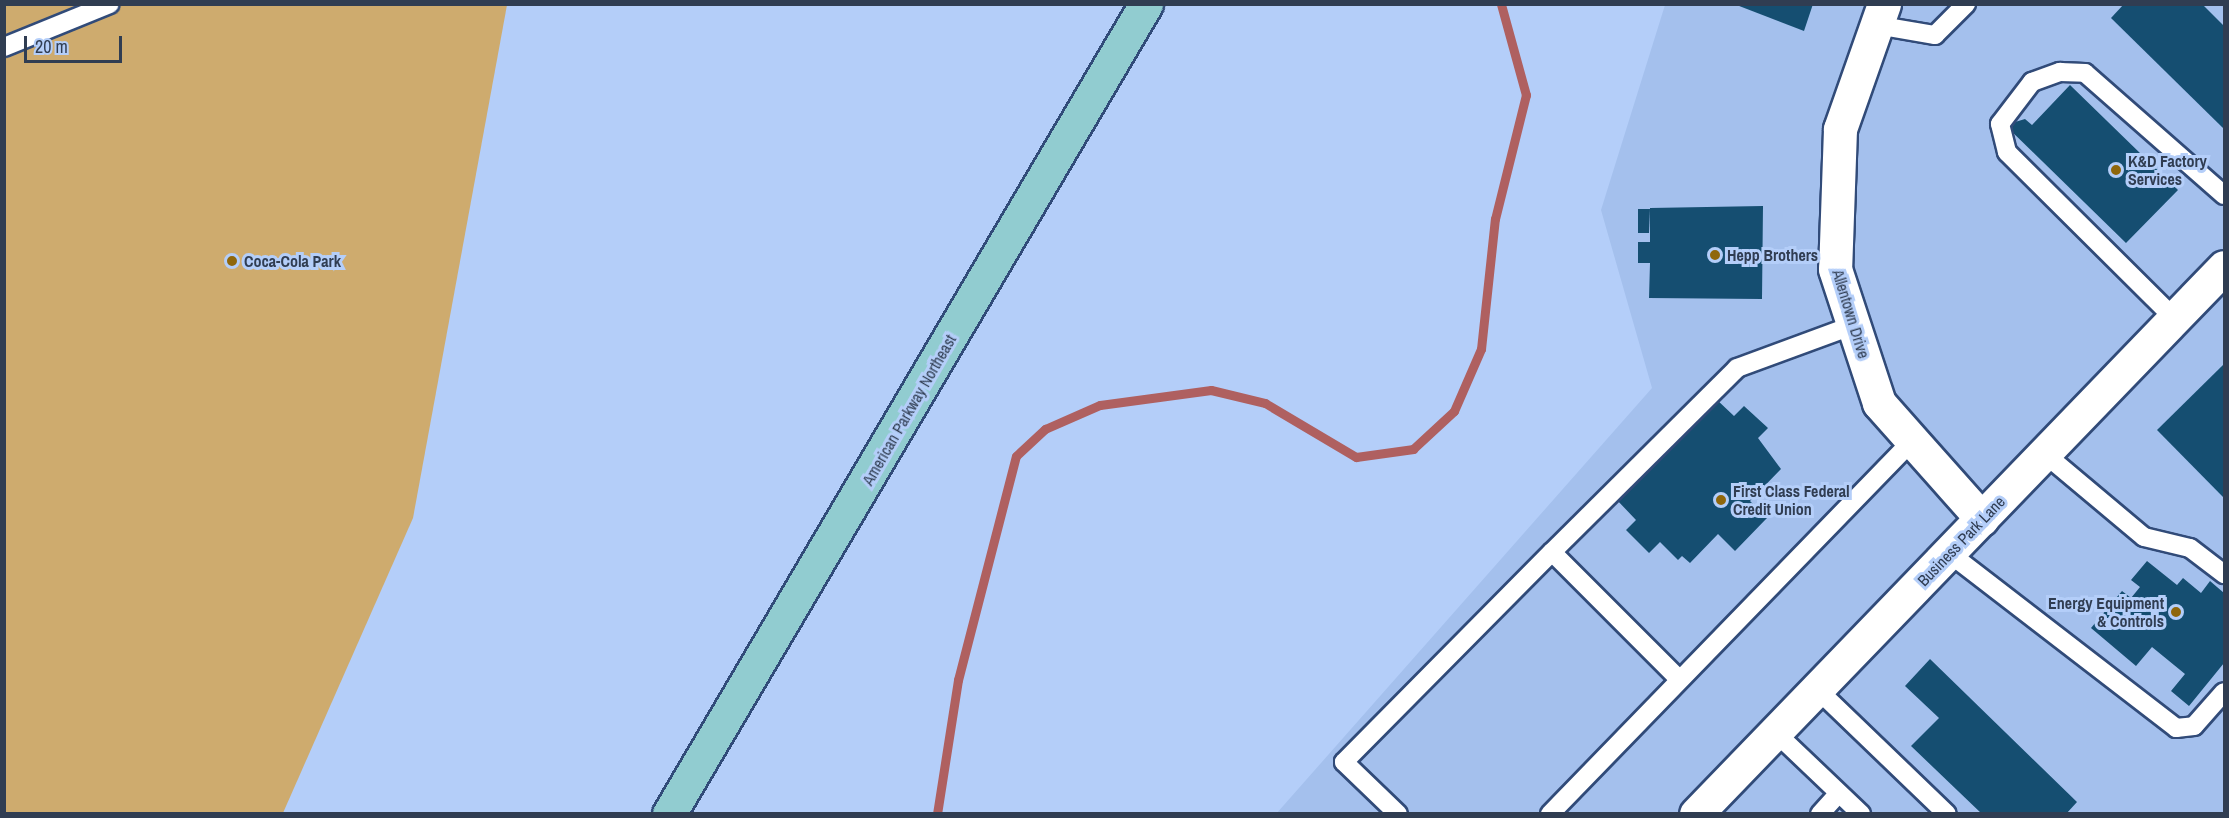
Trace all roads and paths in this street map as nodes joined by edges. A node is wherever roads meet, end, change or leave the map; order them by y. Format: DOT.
graph roads {
  1 [pos="110,4"];
  2 [pos="1146,4"];
  3 [pos="1966,4"];
  4 [pos="1880,15"];
  5 [pos="4,47"];
  6 [pos="2224,195"];
  7 [pos="2224,267"];
  8 [pos="2175,319"];
  9 [pos="1854,325"];
  10 [pos="1913,440"];
  11 [pos="2045,454"];
  12 [pos="1982,519"];
  13 [pos="1552,552"];
  14 [pos="1949,553"];
  15 [pos="2224,574"];
  16 [pos="1679,679"];
  17 [pos="1817,689"];
  18 [pos="2224,692"];
  19 [pos="1775,732"];
  20 [pos="1839,793"];
  21 [pos="669,813"];
  22 [pos="1398,813"];
  23 [pos="1550,813"];
  24 [pos="1696,813"];
  25 [pos="1820,813"];
  26 [pos="1861,813"];
  27 [pos="1947,813"];
  1 -- 5 [label="lane"];
  2 -- 21 [label="main road, American Parkway Northeast"];
  3 -- 4 [label="lane"];
  4 -- 9 [label="street, Allentown Drive"];
  6 -- 8 [label="lane"];
  7 -- 8 [label="street, Business Park Lane"];
  8 -- 11 [label="street, Business Park Lane"];
  9 -- 10 [label="street, Allentown Drive"];
  9 -- 13 [label="lane"];
  10 -- 12 [label="street, Allentown Drive"];
  10 -- 16 [label="lane"];
  11 -- 12 [label="street, Business Park Lane"];
  11 -- 15 [label="lane"];
  12 -- 14 [label="street, Business Park Lane"];
  13 -- 16 [label="lane"];
  13 -- 22 [label="lane"];
  14 -- 17 [label="street, Business Park Lane"];
  14 -- 18 [label="lane"];
  16 -- 23 [label="lane"];
  17 -- 19 [label="street, Business Park Lane"];
  17 -- 27 [label="lane"];
  19 -- 20 [label="lane"];
  19 -- 24 [label="street, Business Park Lane"];
  20 -- 25 [label="lane"];
  20 -- 26 [label="lane"];
}
